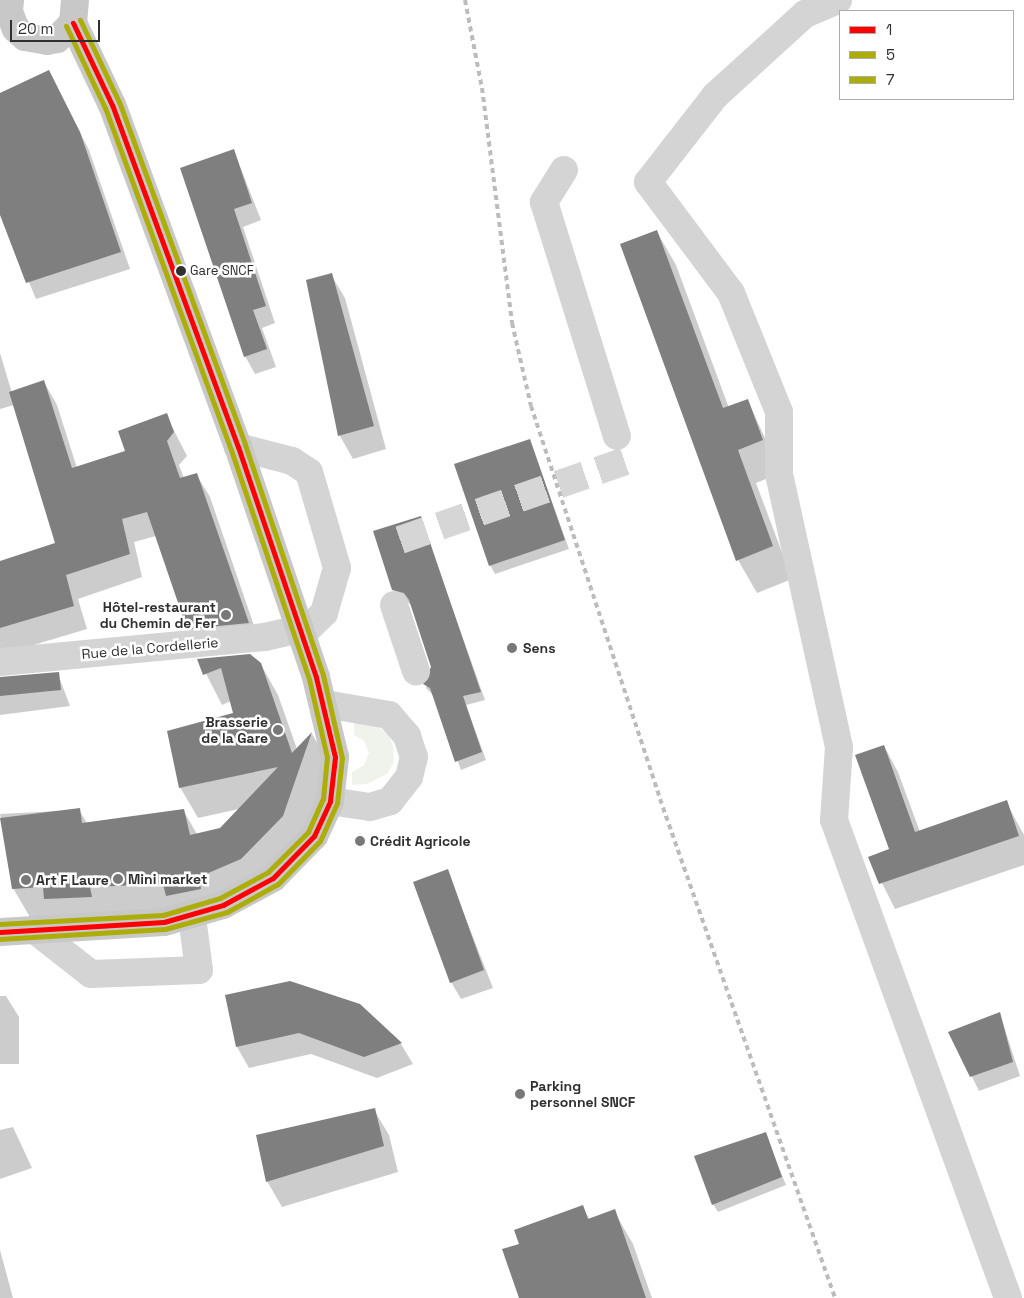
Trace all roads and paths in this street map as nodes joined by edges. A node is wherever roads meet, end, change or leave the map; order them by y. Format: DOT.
graph roads {
  1 [pos="838,0"];
  2 [pos="79,8"];
  3 [pos="7,15"];
  4 [pos="564,170"];
  5 [pos="617,436"];
  6 [pos="238,447"];
  7 [pos="394,605"];
  8 [pos="301,632"];
  9 [pos="0,662"];
  10 [pos="416,671"];
  11 [pos="324,704"];
  12 [pos="330,801"];
  13 [pos="192,917"];
  14 [pos="36,931"];
  15 [pos="0,932"];
  16 [pos="1008,1298"];
  1 -- 16 [label="street"];
  2 -- 3 [label="main road"];
  2 -- 6 [label="main road"];
  4 -- 5 [label="street"];
  6 -- 8 [label="main road"];
  6 -- 8 [label="street"];
  7 -- 10 [label="street"];
  8 -- 9 [label="street, Rue de la Cordellerie"];
  8 -- 11 [label="main road"];
  11 -- 12 [label="main road"];
  11 -- 12 [label="street"];
  12 -- 13 [label="main road"];
  13 -- 14 [label="main road"];
  13 -- 14 [label="street"];
  14 -- 15 [label="main road"];
}
